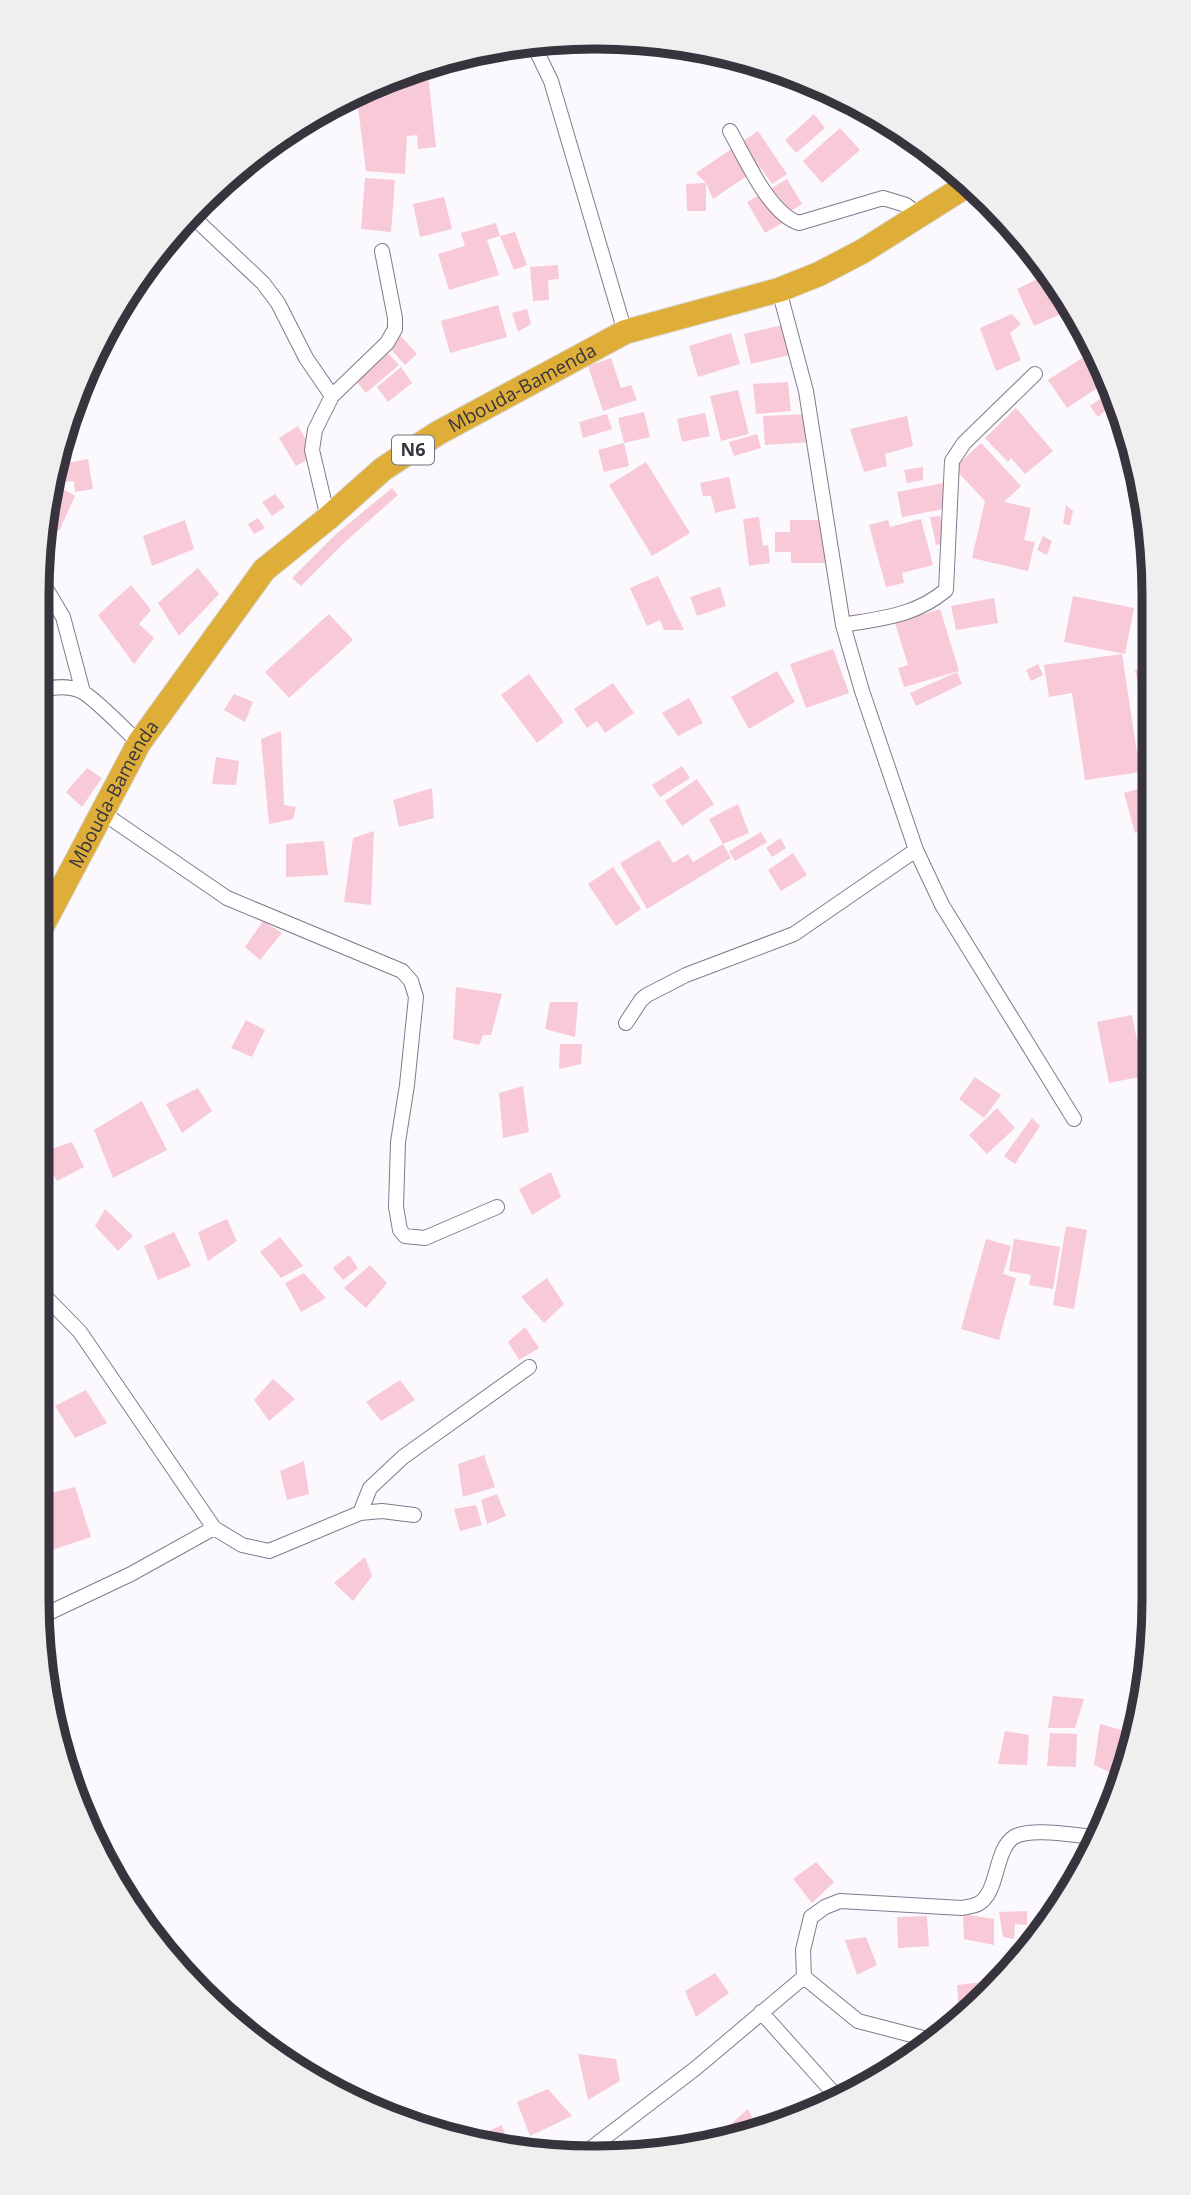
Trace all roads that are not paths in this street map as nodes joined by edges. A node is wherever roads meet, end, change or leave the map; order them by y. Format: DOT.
graph roads {
  1 [pos="537,53"];
  2 [pos="730,131"];
  3 [pos="960,189"];
  4 [pos="918,214"];
  5 [pos="198,221"];
  6 [pos="382,251"];
  7 [pos="779,290"];
  8 [pos="625,332"];
  9 [pos="1035,374"];
  10 [pos="332,396"];
  11 [pos="328,518"];
  12 [pos="49,594"];
  13 [pos="844,625"];
  14 [pos="49,687"];
  15 [pos="83,692"];
  16 [pos="139,743"];
  17 [pos="103,813"];
  18 [pos="916,850"];
  19 [pos="49,912"];
  20 [pos="626,1023"];
  21 [pos="1073,1119"];
  22 [pos="497,1207"];
  23 [pos="49,1301"];
  24 [pos="528,1367"];
  25 [pos="360,1513"];
  26 [pos="414,1515"];
  27 [pos="214,1528"];
  28 [pos="49,1612"];
  29 [pos="1088,1836"];
  30 [pos="804,1977"];
  31 [pos="761,2012"];
  32 [pos="922,2038"];
  33 [pos="833,2092"];
  34 [pos="594,2146"];
  1 -- 8 [label="street"];
  2 -- 4 [label="street"];
  3 -- 4 [label="highway, Mbouda-Bamenda / N6"];
  4 -- 7 [label="highway, Mbouda-Bamenda / N6"];
  5 -- 10 [label="street"];
  6 -- 10 [label="street"];
  7 -- 8 [label="highway, Mbouda-Bamenda / N6"];
  7 -- 13 [label="street"];
  8 -- 11 [label="highway, Mbouda-Bamenda / N6"];
  9 -- 13 [label="street"];
  10 -- 11 [label="street"];
  11 -- 16 [label="highway, Mbouda-Bamenda / N6"];
  12 -- 15 [label="street"];
  13 -- 18 [label="street"];
  14 -- 15 [label="street"];
  15 -- 16 [label="street"];
  16 -- 17 [label="highway, Mbouda-Bamenda / N6"];
  17 -- 19 [label="highway, Mbouda-Bamenda / N6"];
  17 -- 22 [label="street"];
  18 -- 20 [label="street"];
  18 -- 21 [label="street"];
  23 -- 27 [label="street"];
  24 -- 25 [label="street"];
  25 -- 26 [label="street"];
  25 -- 27 [label="street"];
  27 -- 28 [label="street"];
  29 -- 30 [label="street"];
  30 -- 31 [label="street"];
  30 -- 32 [label="street"];
  31 -- 33 [label="street"];
  31 -- 34 [label="street"];
}
